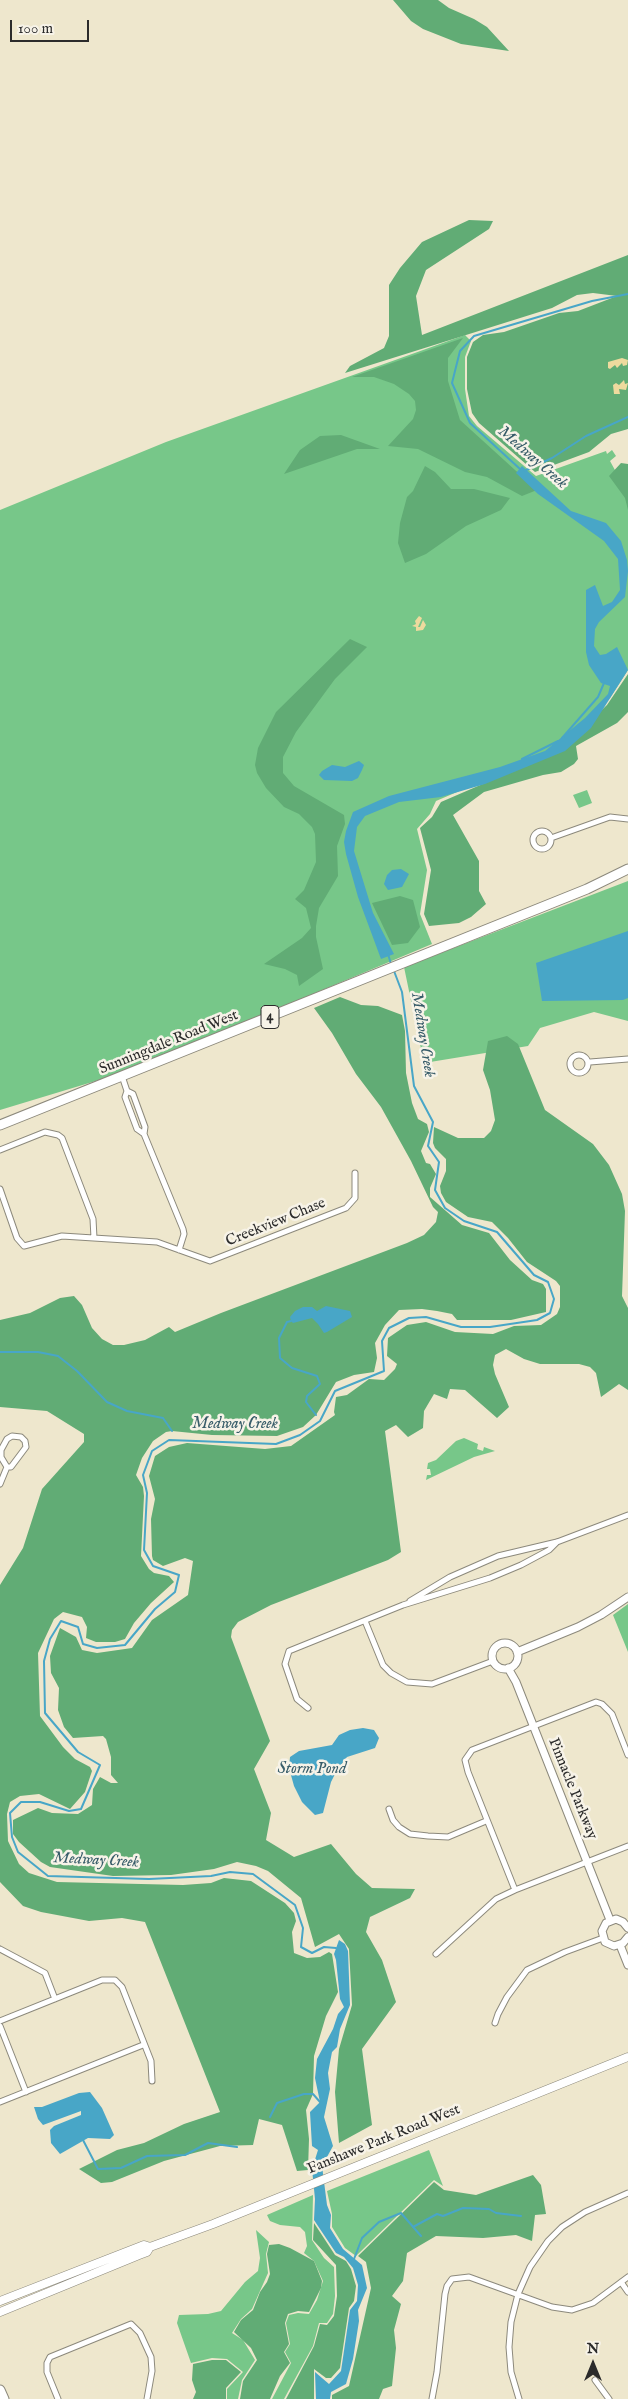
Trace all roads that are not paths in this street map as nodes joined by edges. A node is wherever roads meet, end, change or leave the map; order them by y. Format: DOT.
graph roads {
  1 [pos="628,819"];
  2 [pos="551,838"];
  3 [pos="628,869"];
  4 [pos="628,875"];
  5 [pos="617,876"];
  6 [pos="628,1059"];
  7 [pos="590,1062"];
  8 [pos="122,1076"];
  9 [pos="0,1125"];
  10 [pos="0,1150"];
  11 [pos="355,1173"];
  12 [pos="0,1189"];
  13 [pos="94,1238"];
  14 [pos="179,1250"];
  15 [pos="0,1457"];
  16 [pos="7,1467"];
  17 [pos="0,1484"];
  18 [pos="628,1515"];
  19 [pos="557,1542"];
  20 [pos="628,1597"];
  21 [pos="403,1605"];
  22 [pos="365,1621"];
  23 [pos="517,1652"];
  24 [pos="493,1661"];
  25 [pos="508,1668"];
  26 [pos="308,1708"];
  27 [pos="532,1727"];
  28 [pos="628,1755"];
  29 [pos="389,1809"];
  30 [pos="486,1821"];
  31 [pos="628,1846"];
  32 [pos="588,1861"];
  33 [pos="515,1890"];
  34 [pos="610,1920"];
  35 [pos="628,1927"];
  36 [pos="628,1937"];
  37 [pos="603,1938"];
  38 [pos="620,1945"];
  39 [pos="0,1949"];
  40 [pos="436,1954"];
  41 [pos="628,1965"];
  42 [pos="55,1998"];
  43 [pos="0,2021"];
  44 [pos="495,2024"];
  45 [pos="0,2026"];
  46 [pos="144,2044"];
  47 [pos="628,2057"];
  48 [pos="152,2081"];
  49 [pos="26,2092"];
  50 [pos="0,2102"];
  51 [pos="628,2193"];
  52 [pos="150,2247"];
  53 [pos="628,2277"];
  54 [pos="621,2282"];
  55 [pos="628,2292"];
  56 [pos="518,2294"];
  57 [pos="0,2301"];
  58 [pos="0,2312"];
  59 [pos="595,2380"];
  60 [pos="0,2390"];
  61 [pos="4,2399"];
  62 [pos="58,2399"];
  63 [pos="147,2399"];
  64 [pos="432,2399"];
  65 [pos="519,2399"];
  66 [pos="609,2399"];
  1 -- 2 [label="street"];
  3 -- 5 [label="main road"];
  4 -- 5 [label="main road, 4"];
  5 -- 8 [label="main road, Sunningdale Road West / 4"];
  6 -- 7 [label="street"];
  8 -- 9 [label="main road, Sunningdale Road West / 4"];
  8 -- 14 [label="street"];
  10 -- 13 [label="street"];
  11 -- 14 [label="street, Creekview Chase"];
  12 -- 13 [label="street, Creekview Chase"];
  13 -- 14 [label="street, Creekview Chase"];
  15 -- 16 [label="street"];
  15 -- 16 [label="street"];
  16 -- 17 [label="street"];
  18 -- 19 [label="street"];
  19 -- 21 [label="street"];
  19 -- 21 [label="street"];
  20 -- 23 [label="street"];
  21 -- 22 [label="street"];
  22 -- 24 [label="street"];
  22 -- 26 [label="street"];
  23 -- 24 [label="street"];
  23 -- 25 [label="street"];
  24 -- 25 [label="street"];
  25 -- 27 [label="street, Pinnacle Parkway"];
  27 -- 28 [label="street"];
  27 -- 30 [label="street"];
  27 -- 32 [label="street, Pinnacle Parkway"];
  29 -- 30 [label="street"];
  30 -- 33 [label="street"];
  31 -- 32 [label="street"];
  32 -- 33 [label="street"];
  32 -- 34 [label="street, Pinnacle Parkway"];
  33 -- 40 [label="street"];
  34 -- 35 [label="street"];
  34 -- 37 [label="street"];
  36 -- 38 [label="street"];
  37 -- 38 [label="street"];
  37 -- 44 [label="street"];
  38 -- 41 [label="street"];
  39 -- 42 [label="street"];
  42 -- 43 [label="street"];
  42 -- 46 [label="street"];
  45 -- 49 [label="street"];
  46 -- 48 [label="street"];
  46 -- 49 [label="street"];
  47 -- 52 [label="main road, Fanshawe Park Road West"];
  49 -- 50 [label="street"];
  51 -- 56 [label="street"];
  52 -- 57 [label="main road, Fanshawe Park Road West"];
  52 -- 58 [label="main road, Fanshawe Park Road West"];
  53 -- 54 [label="street"];
  54 -- 55 [label="street"];
  54 -- 56 [label="street"];
  56 -- 64 [label="street"];
  56 -- 65 [label="street"];
  59 -- 66 [label="street"];
  60 -- 61 [label="main road"];
  62 -- 63 [label="street"];
}
